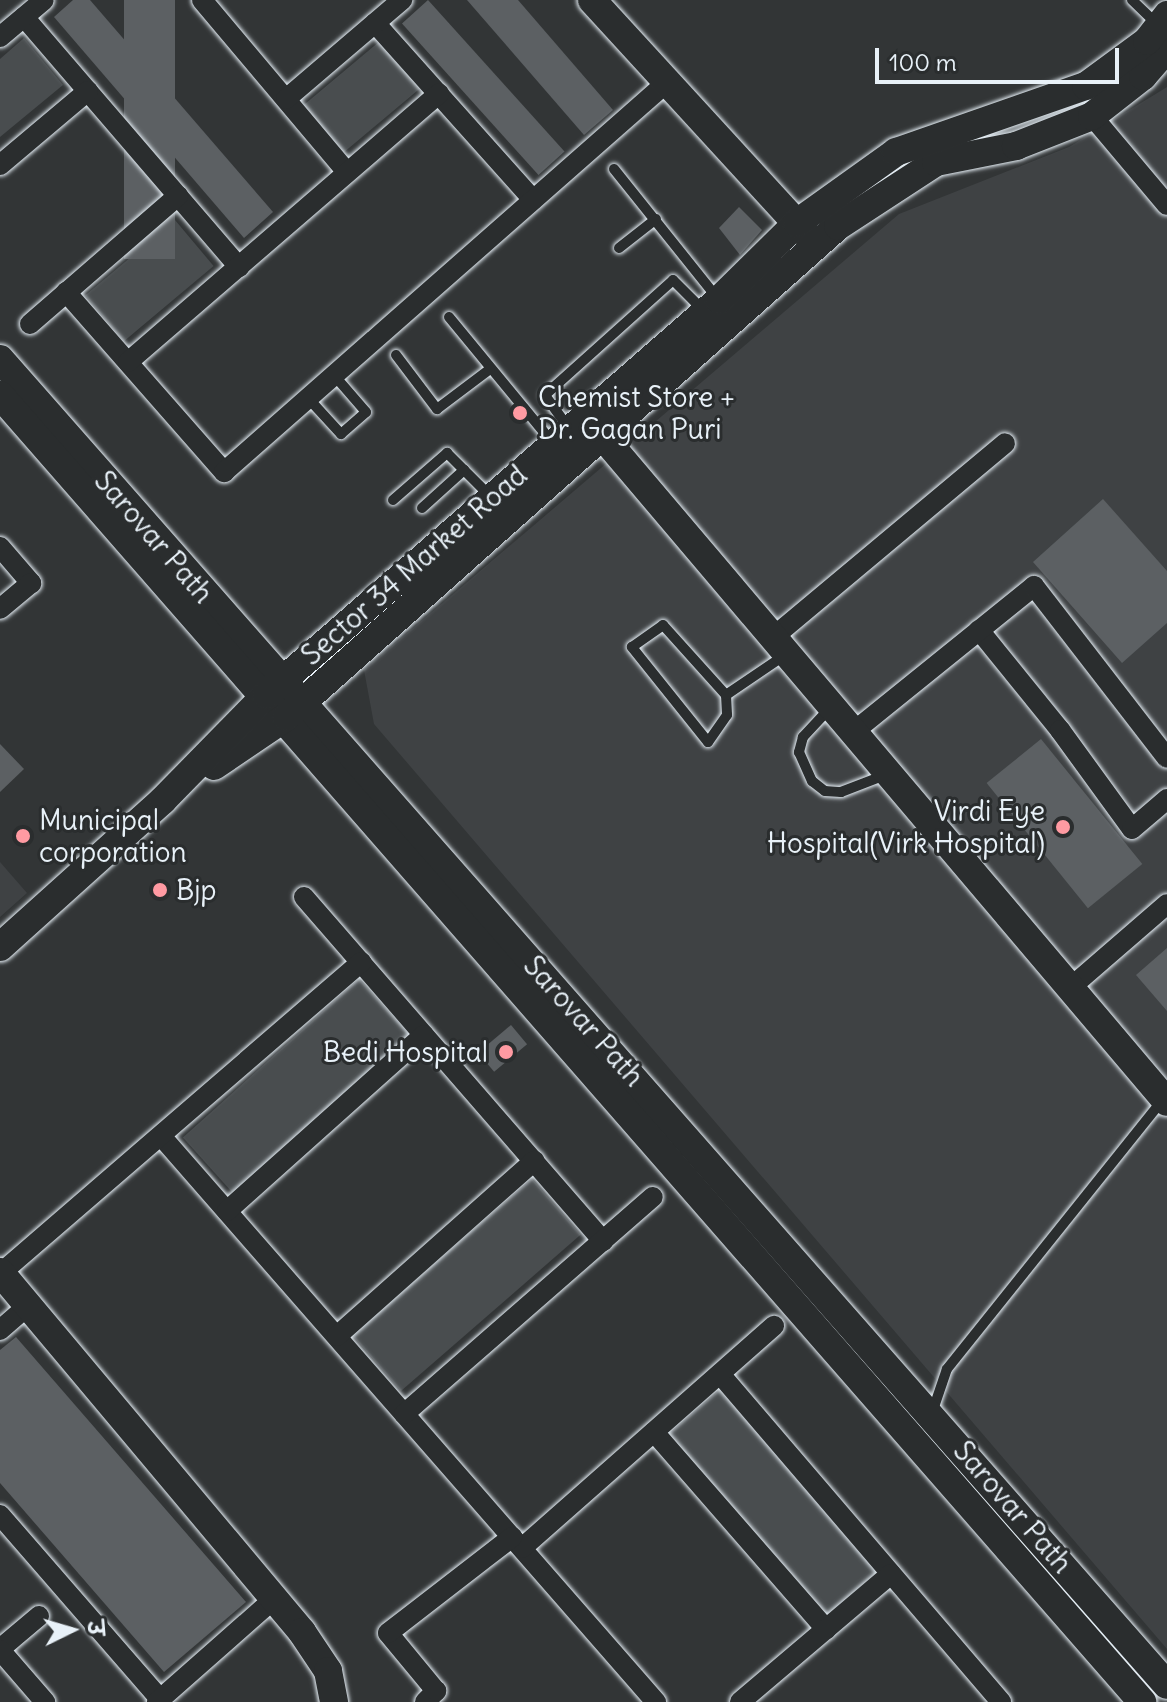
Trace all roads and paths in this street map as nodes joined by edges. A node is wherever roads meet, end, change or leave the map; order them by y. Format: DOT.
graph roads {
  1 [pos="44,0"];
  2 [pos="202,0"];
  3 [pos="402,0"];
  4 [pos="592,0"];
  5 [pos="1132,0"];
  6 [pos="24,17"];
  7 [pos="375,23"];
  8 [pos="1164,30"];
  9 [pos="0,37"];
  10 [pos="665,84"];
  11 [pos="88,91"];
  12 [pos="439,94"];
  13 [pos="286,99"];
  14 [pos="1092,116"];
  15 [pos="0,165"];
  16 [pos="614,169"];
  17 [pos="347,172"];
  18 [pos="178,196"];
  19 [pos="533,200"];
  20 [pos="1167,205"];
  21 [pos="656,219"];
  22 [pos="797,223"];
  23 [pos="816,245"];
  24 [pos="619,248"];
  25 [pos="239,267"];
  26 [pos="66,292"];
  27 [pos="712,306"];
  28 [pos="449,317"];
  29 [pos="30,324"];
  30 [pos="396,355"];
  31 [pos="0,359"];
  32 [pos="128,362"];
  33 [pos="490,369"];
  34 [pos="334,375"];
  35 [pos="0,395"];
  36 [pos="308,398"];
  37 [pos="576,430"];
  38 [pos="1005,443"];
  39 [pos="464,470"];
  40 [pos="491,497"];
  41 [pos="393,500"];
  42 [pos="422,508"];
  43 [pos="0,547"];
  44 [pos="0,609"];
  45 [pos="979,630"];
  46 [pos="778,647"];
  47 [pos="274,688"];
  48 [pos="726,695"];
  49 [pos="831,708"];
  50 [pos="294,710"];
  51 [pos="852,733"];
  52 [pos="1167,758"];
  53 [pos="887,775"];
  54 [pos="1167,799"];
  55 [pos="163,800"];
  56 [pos="304,897"];
  57 [pos="1167,904"];
  58 [pos="0,947"];
  59 [pos="361,962"];
  60 [pos="1070,988"];
  61 [pos="424,1035"];
  62 [pos="1166,1098"];
  63 [pos="161,1136"];
  64 [pos="534,1161"];
  65 [pos="653,1197"];
  66 [pos="227,1211"];
  67 [pos="603,1241"];
  68 [pos="0,1273"];
  69 [pos="28,1306"];
  70 [pos="774,1326"];
  71 [pos="0,1330"];
  72 [pos="337,1336"];
  73 [pos="720,1374"];
  74 [pos="404,1414"];
  75 [pos="932,1414"];
  76 [pos="654,1432"];
  77 [pos="0,1515"];
  78 [pos="517,1543"];
  79 [pos="891,1574"];
  80 [pos="274,1599"];
  81 [pos="39,1616"];
  82 [pos="826,1629"];
  83 [pos="0,1650"];
  84 [pos="1167,1685"];
  85 [pos="159,1701"];
  86 [pos="45,1702"];
  87 [pos="334,1702"];
  88 [pos="425,1702"];
  89 [pos="656,1702"];
  90 [pos="740,1702"];
  91 [pos="1001,1702"];
  92 [pos="1142,1702"];
  1 -- 6 [label="street"];
  2 -- 13 [label="street"];
  3 -- 7 [label="street"];
  4 -- 10 [label="street"];
  5 -- 8 [label="lane"];
  6 -- 9 [label="street"];
  6 -- 11 [label="street"];
  7 -- 12 [label="street"];
  7 -- 13 [label="street"];
  8 -- 14 [label="street"];
  8 -- 22 [label="street, Sector 34 Market Road"];
  10 -- 19 [label="street"];
  10 -- 22 [label="street"];
  11 -- 15 [label="street"];
  11 -- 18 [label="street"];
  12 -- 17 [label="street"];
  12 -- 19 [label="street"];
  13 -- 17 [label="street"];
  14 -- 20 [label="street"];
  14 -- 23 [label="street"];
  16 -- 21 [label="lane"];
  17 -- 25 [label="street"];
  18 -- 25 [label="street"];
  18 -- 26 [label="street"];
  19 -- 34 [label="street"];
  21 -- 24 [label="lane"];
  21 -- 27 [label="lane"];
  22 -- 23 [label="street"];
  22 -- 27 [label="street, Sector 34 Market Road"];
  23 -- 37 [label="street"];
  25 -- 32 [label="street"];
  26 -- 29 [label="street"];
  26 -- 32 [label="street"];
  27 -- 37 [label="street, Sector 34 Market Road"];
  27 -- 37 [label="lane"];
  28 -- 33 [label="lane"];
  30 -- 33 [label="lane"];
  31 -- 47 [label="street, Sarovar Path"];
  32 -- 36 [label="street"];
  33 -- 37 [label="lane"];
  34 -- 36 [label="street"];
  34 -- 36 [label="lane"];
  35 -- 47 [label="street, Sarovar Path"];
  37 -- 40 [label="street, Sector 34 Market Road"];
  37 -- 46 [label="street"];
  37 -- 50 [label="street"];
  38 -- 46 [label="street"];
  39 -- 40 [label="lane"];
  39 -- 41 [label="lane"];
  39 -- 42 [label="lane"];
  40 -- 47 [label="street, Sector 34 Market Road"];
  43 -- 44 [label="street"];
  45 -- 51 [label="street"];
  45 -- 52 [label="street"];
  45 -- 54 [label="street"];
  46 -- 48 [label="lane"];
  46 -- 49 [label="street"];
  47 -- 50 [label="street, Sarovar Path"];
  47 -- 55 [label="street, Sector 34 Market Road"];
  48 -- 48 [label="lane"];
  49 -- 51 [label="street"];
  49 -- 53 [label="lane"];
  50 -- 55 [label="street"];
  50 -- 75 [label="street, Sarovar Path"];
  50 -- 92 [label="street, Sarovar Path"];
  51 -- 53 [label="street"];
  53 -- 60 [label="street"];
  55 -- 58 [label="street"];
  56 -- 59 [label="street"];
  57 -- 60 [label="street"];
  59 -- 61 [label="street"];
  59 -- 63 [label="street"];
  60 -- 62 [label="street"];
  61 -- 64 [label="street"];
  61 -- 66 [label="street"];
  62 -- 75 [label="lane"];
  63 -- 66 [label="street"];
  63 -- 68 [label="street"];
  64 -- 67 [label="street"];
  64 -- 72 [label="street"];
  65 -- 67 [label="street"];
  66 -- 72 [label="street"];
  67 -- 74 [label="street"];
  68 -- 69 [label="street"];
  69 -- 71 [label="street"];
  69 -- 80 [label="street"];
  70 -- 73 [label="street"];
  72 -- 74 [label="street"];
  73 -- 76 [label="street"];
  73 -- 79 [label="street"];
  74 -- 78 [label="street"];
  75 -- 84 [label="street, Sarovar Path"];
  76 -- 78 [label="street"];
  76 -- 82 [label="street"];
  77 -- 85 [label="street"];
  78 -- 88 [label="street"];
  78 -- 89 [label="street"];
  79 -- 82 [label="street"];
  79 -- 91 [label="street"];
  80 -- 85 [label="street"];
  80 -- 87 [label="street"];
  81 -- 83 [label="street"];
  82 -- 90 [label="street"];
  83 -- 86 [label="street"];
}
